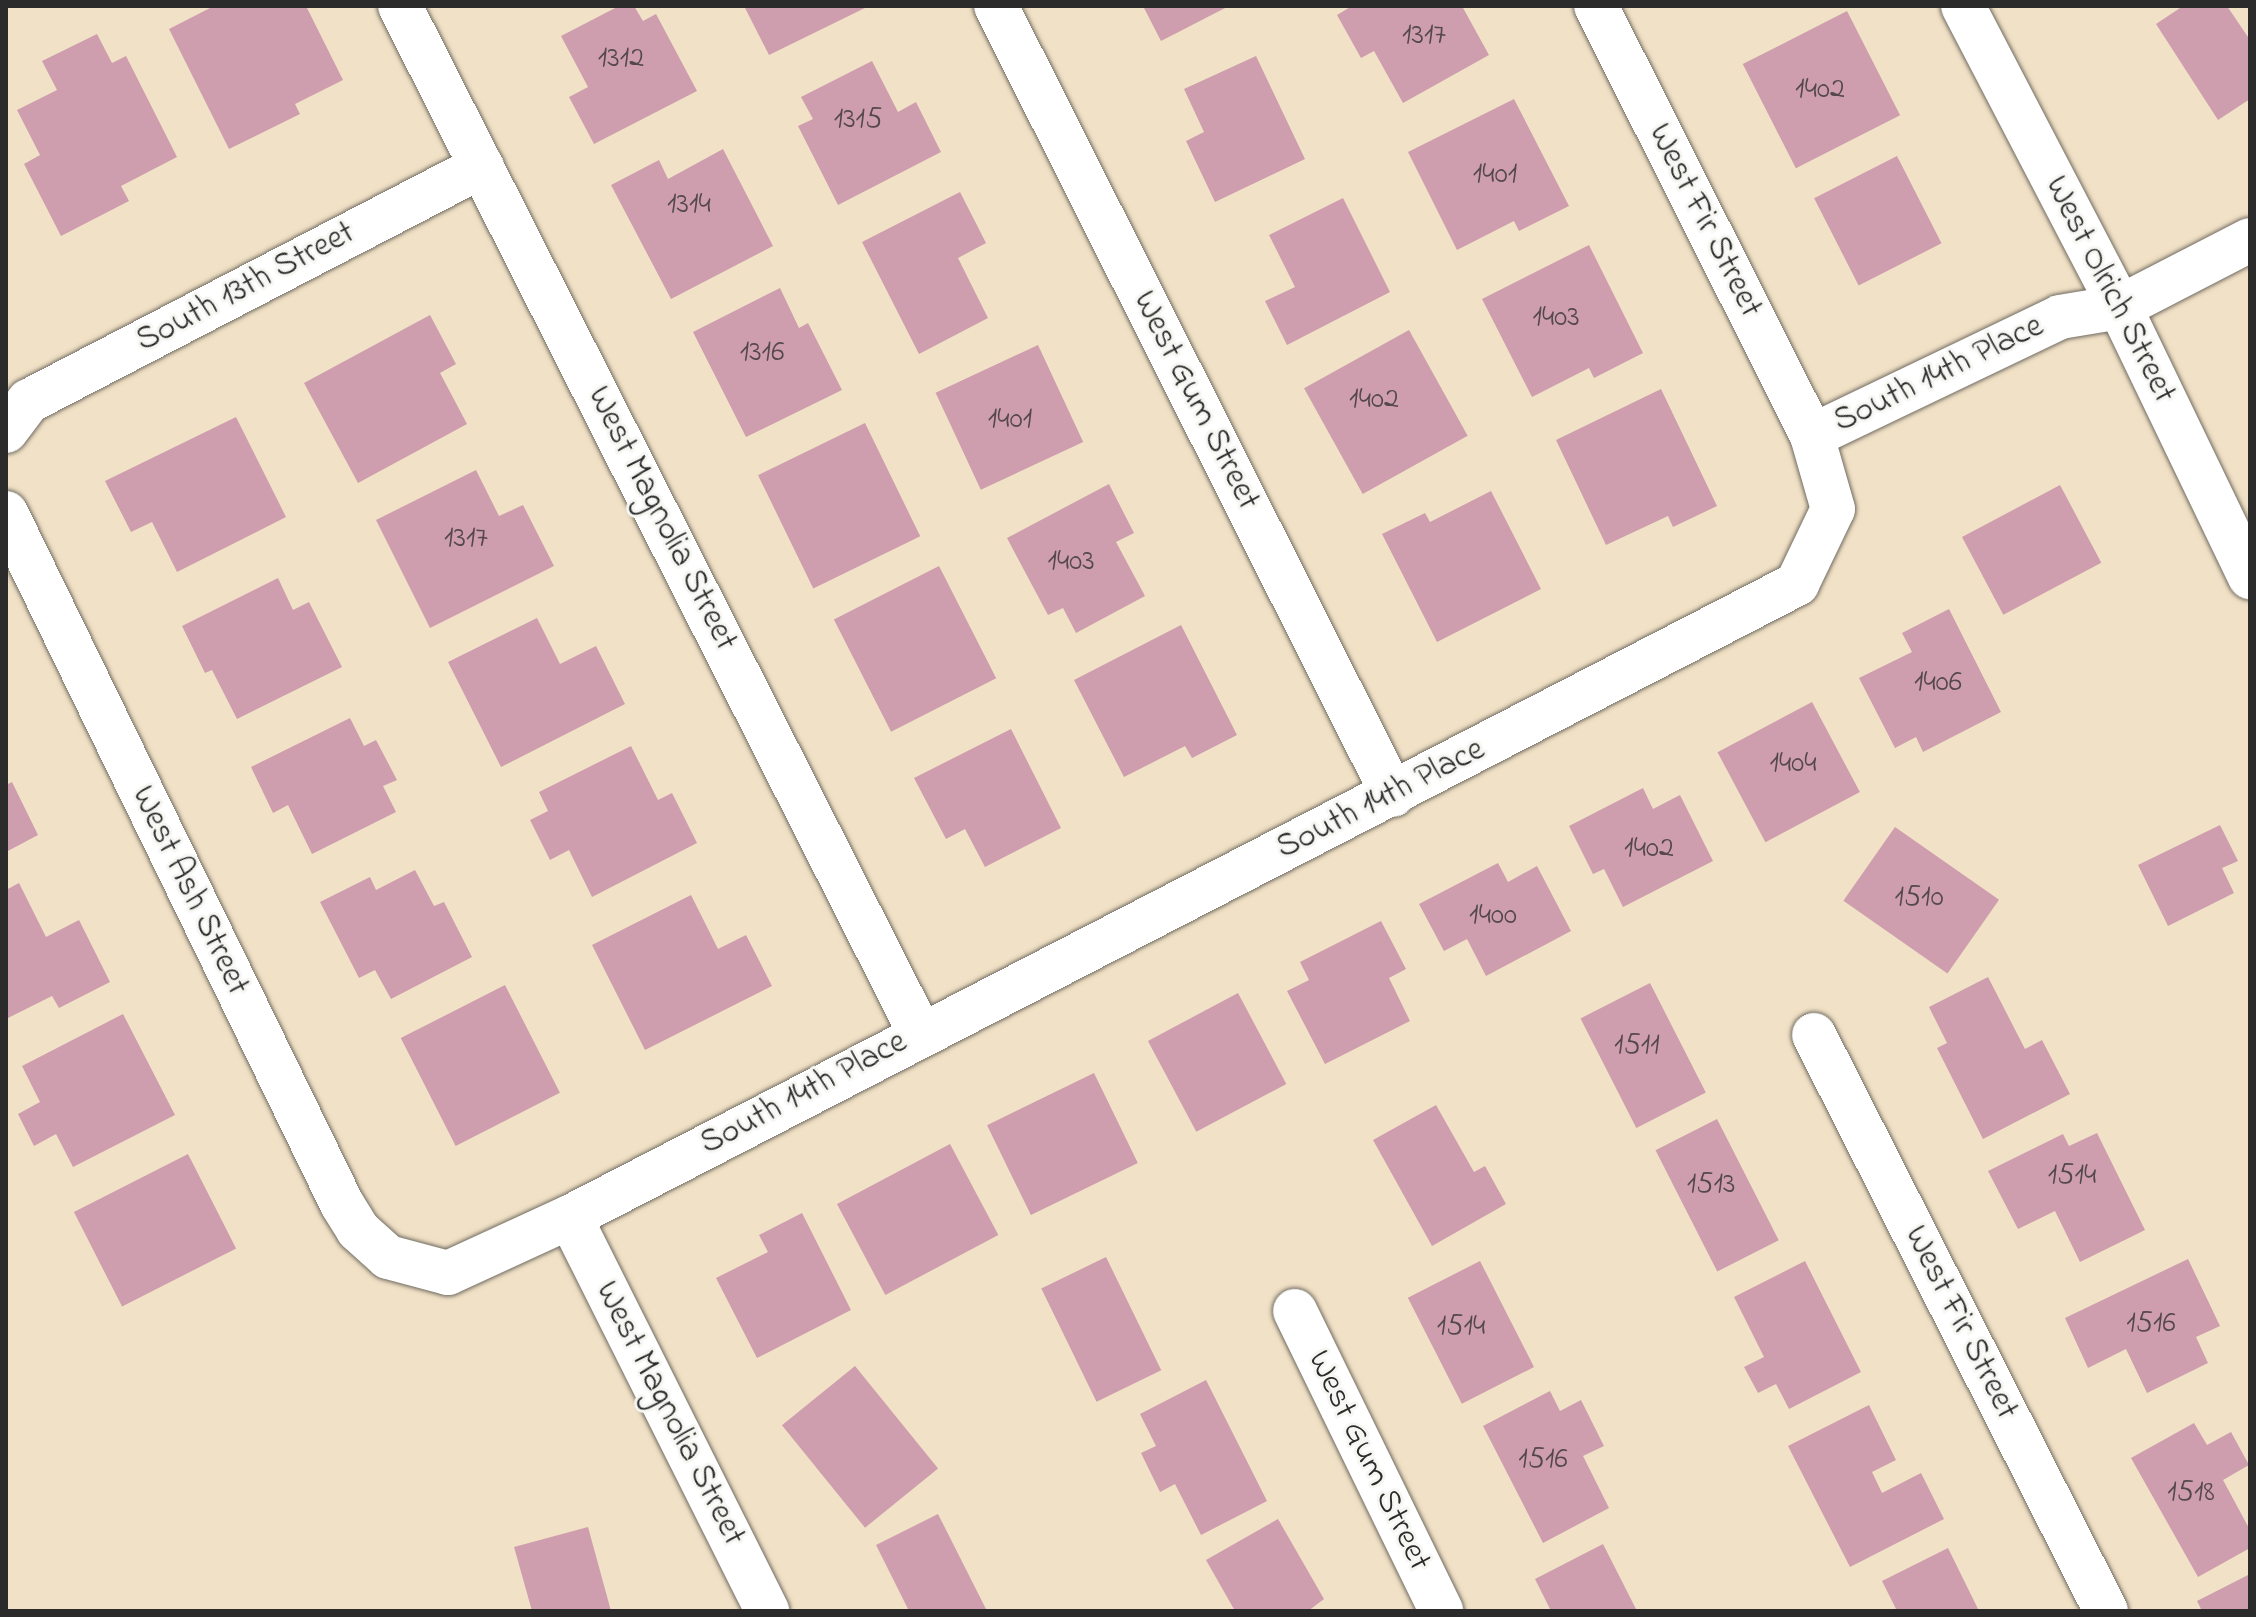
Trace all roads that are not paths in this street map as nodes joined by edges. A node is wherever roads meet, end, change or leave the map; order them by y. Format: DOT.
graph roads {
  1 [pos="400,6"];
  2 [pos="996,6"];
  3 [pos="1596,6"];
  4 [pos="1963,6"];
  5 [pos="482,166"];
  6 [pos="2250,240"];
  7 [pos="2120,307"];
  8 [pos="10,424"];
  9 [pos="1812,436"];
  10 [pos="6,513"];
  11 [pos="2250,577"];
  12 [pos="1393,795"];
  13 [pos="920,1033"];
  14 [pos="1814,1035"];
  15 [pos="570,1217"];
  16 [pos="388,1257"];
  17 [pos="1295,1311"];
  18 [pos="767,1611"];
  19 [pos="1441,1611"];
  20 [pos="2106,1611"];
  1 -- 5 [label="street, West Magnolia Street"];
  2 -- 12 [label="street, West Gum Street"];
  3 -- 9 [label="street, West Fir Street"];
  4 -- 7 [label="street, West Olrich Street"];
  5 -- 8 [label="street, South 13th Street"];
  5 -- 13 [label="street, West Magnolia Street"];
  6 -- 7 [label="street, South 14th Place"];
  7 -- 9 [label="street, South 14th Place"];
  7 -- 11 [label="street, West Olrich Street"];
  9 -- 12 [label="street, South 14th Place"];
  10 -- 16 [label="street, West Ash Street"];
  12 -- 13 [label="street, South 14th Place"];
  13 -- 15 [label="street, South 14th Place"];
  14 -- 20 [label="street, West Fir Street"];
  15 -- 16 [label="street, South 14th Place"];
  15 -- 18 [label="street, West Magnolia Street"];
  17 -- 19 [label="street, West Gum Street"];
}
